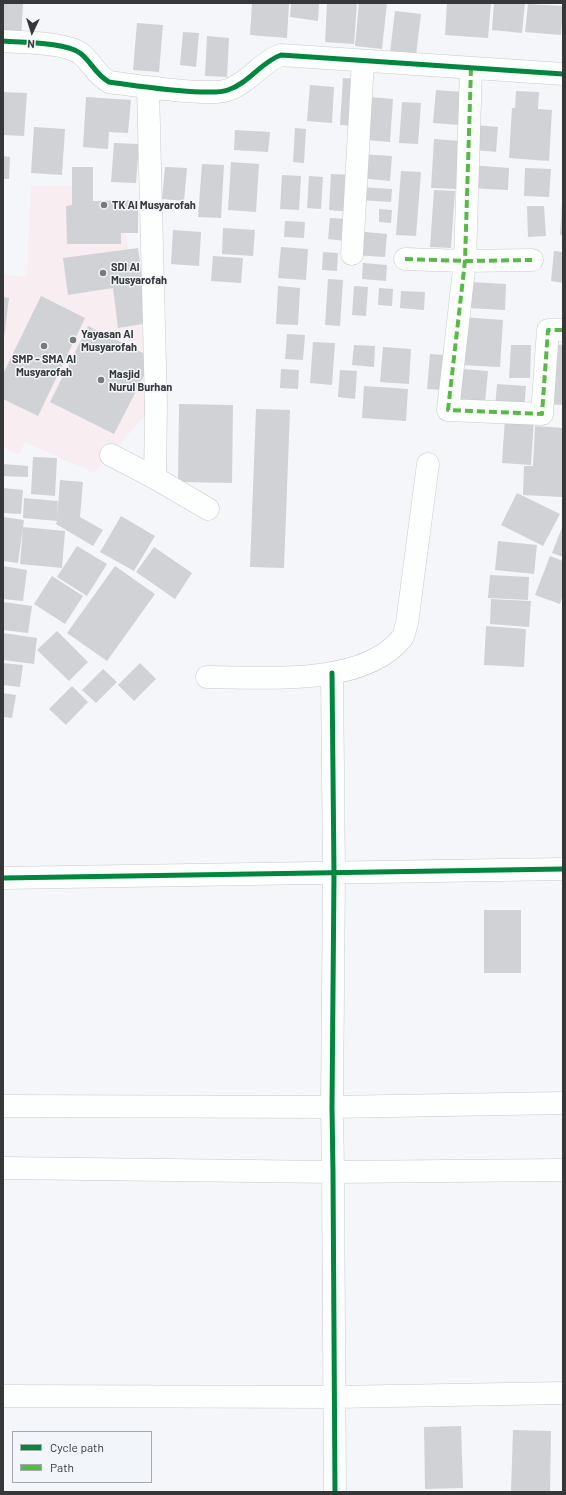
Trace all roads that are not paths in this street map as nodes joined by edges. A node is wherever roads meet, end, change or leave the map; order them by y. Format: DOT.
graph roads {
  1 [pos="3,41"];
  2 [pos="363,61"];
  3 [pos="471,68"];
  4 [pos="563,74"];
  5 [pos="148,88"];
  6 [pos="352,254"];
  7 [pos="405,260"];
  8 [pos="532,260"];
  9 [pos="465,261"];
  10 [pos="555,330"];
  11 [pos="111,455"];
  12 [pos="428,464"];
  13 [pos="155,478"];
  14 [pos="208,509"];
  15 [pos="332,673"];
  16 [pos="207,676"];
  17 [pos="563,870"];
  18 [pos="334,874"];
  19 [pos="3,878"];
  20 [pos="563,1103"];
  21 [pos="3,1106"];
  22 [pos="332,1108"];
  23 [pos="3,1168"];
  24 [pos="563,1170"];
  25 [pos="333,1172"];
  26 [pos="563,1393"];
  27 [pos="3,1396"];
  28 [pos="334,1397"];
  29 [pos="334,1492"];
  1 -- 5 [label="street"];
  2 -- 3 [label="street"];
  2 -- 5 [label="street"];
  2 -- 6 [label="street"];
  3 -- 4 [label="street"];
  3 -- 9 [label="street"];
  5 -- 13 [label="street"];
  7 -- 9 [label="street"];
  8 -- 9 [label="street"];
  9 -- 10 [label="street"];
  11 -- 13 [label="street"];
  12 -- 15 [label="street"];
  13 -- 14 [label="street"];
  15 -- 16 [label="street"];
  15 -- 18 [label="street"];
  17 -- 18 [label="street"];
  18 -- 19 [label="street"];
  18 -- 22 [label="street"];
  20 -- 22 [label="street"];
  21 -- 22 [label="street"];
  22 -- 25 [label="street"];
  23 -- 25 [label="street"];
  24 -- 25 [label="street"];
  25 -- 28 [label="street"];
  26 -- 28 [label="street"];
  27 -- 28 [label="street"];
  28 -- 29 [label="street"];
}
